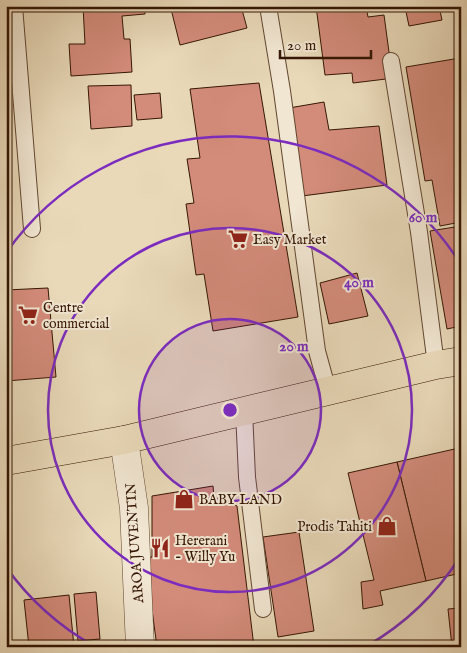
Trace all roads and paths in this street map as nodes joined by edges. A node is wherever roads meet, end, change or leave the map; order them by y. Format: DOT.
graph roads {
  1 [pos="14,6"];
  2 [pos="268,6"];
  3 [pos="391,61"];
  4 [pos="32,229"];
  5 [pos="448,363"];
  6 [pos="328,391"];
  7 [pos="244,411"];
  8 [pos="124,440"];
  9 [pos="6,461"];
  10 [pos="263,610"];
  11 [pos="140,647"];
  1 -- 4 [label="lane"];
  2 -- 6 [label="lane"];
  3 -- 5 [label="lane"];
  5 -- 6 [label="main road"];
  6 -- 7 [label="main road"];
  7 -- 8 [label="main road"];
  7 -- 10 [label="lane"];
  8 -- 9 [label="main road"];
  8 -- 11 [label="street, AROA JUVENTIN"];
}
